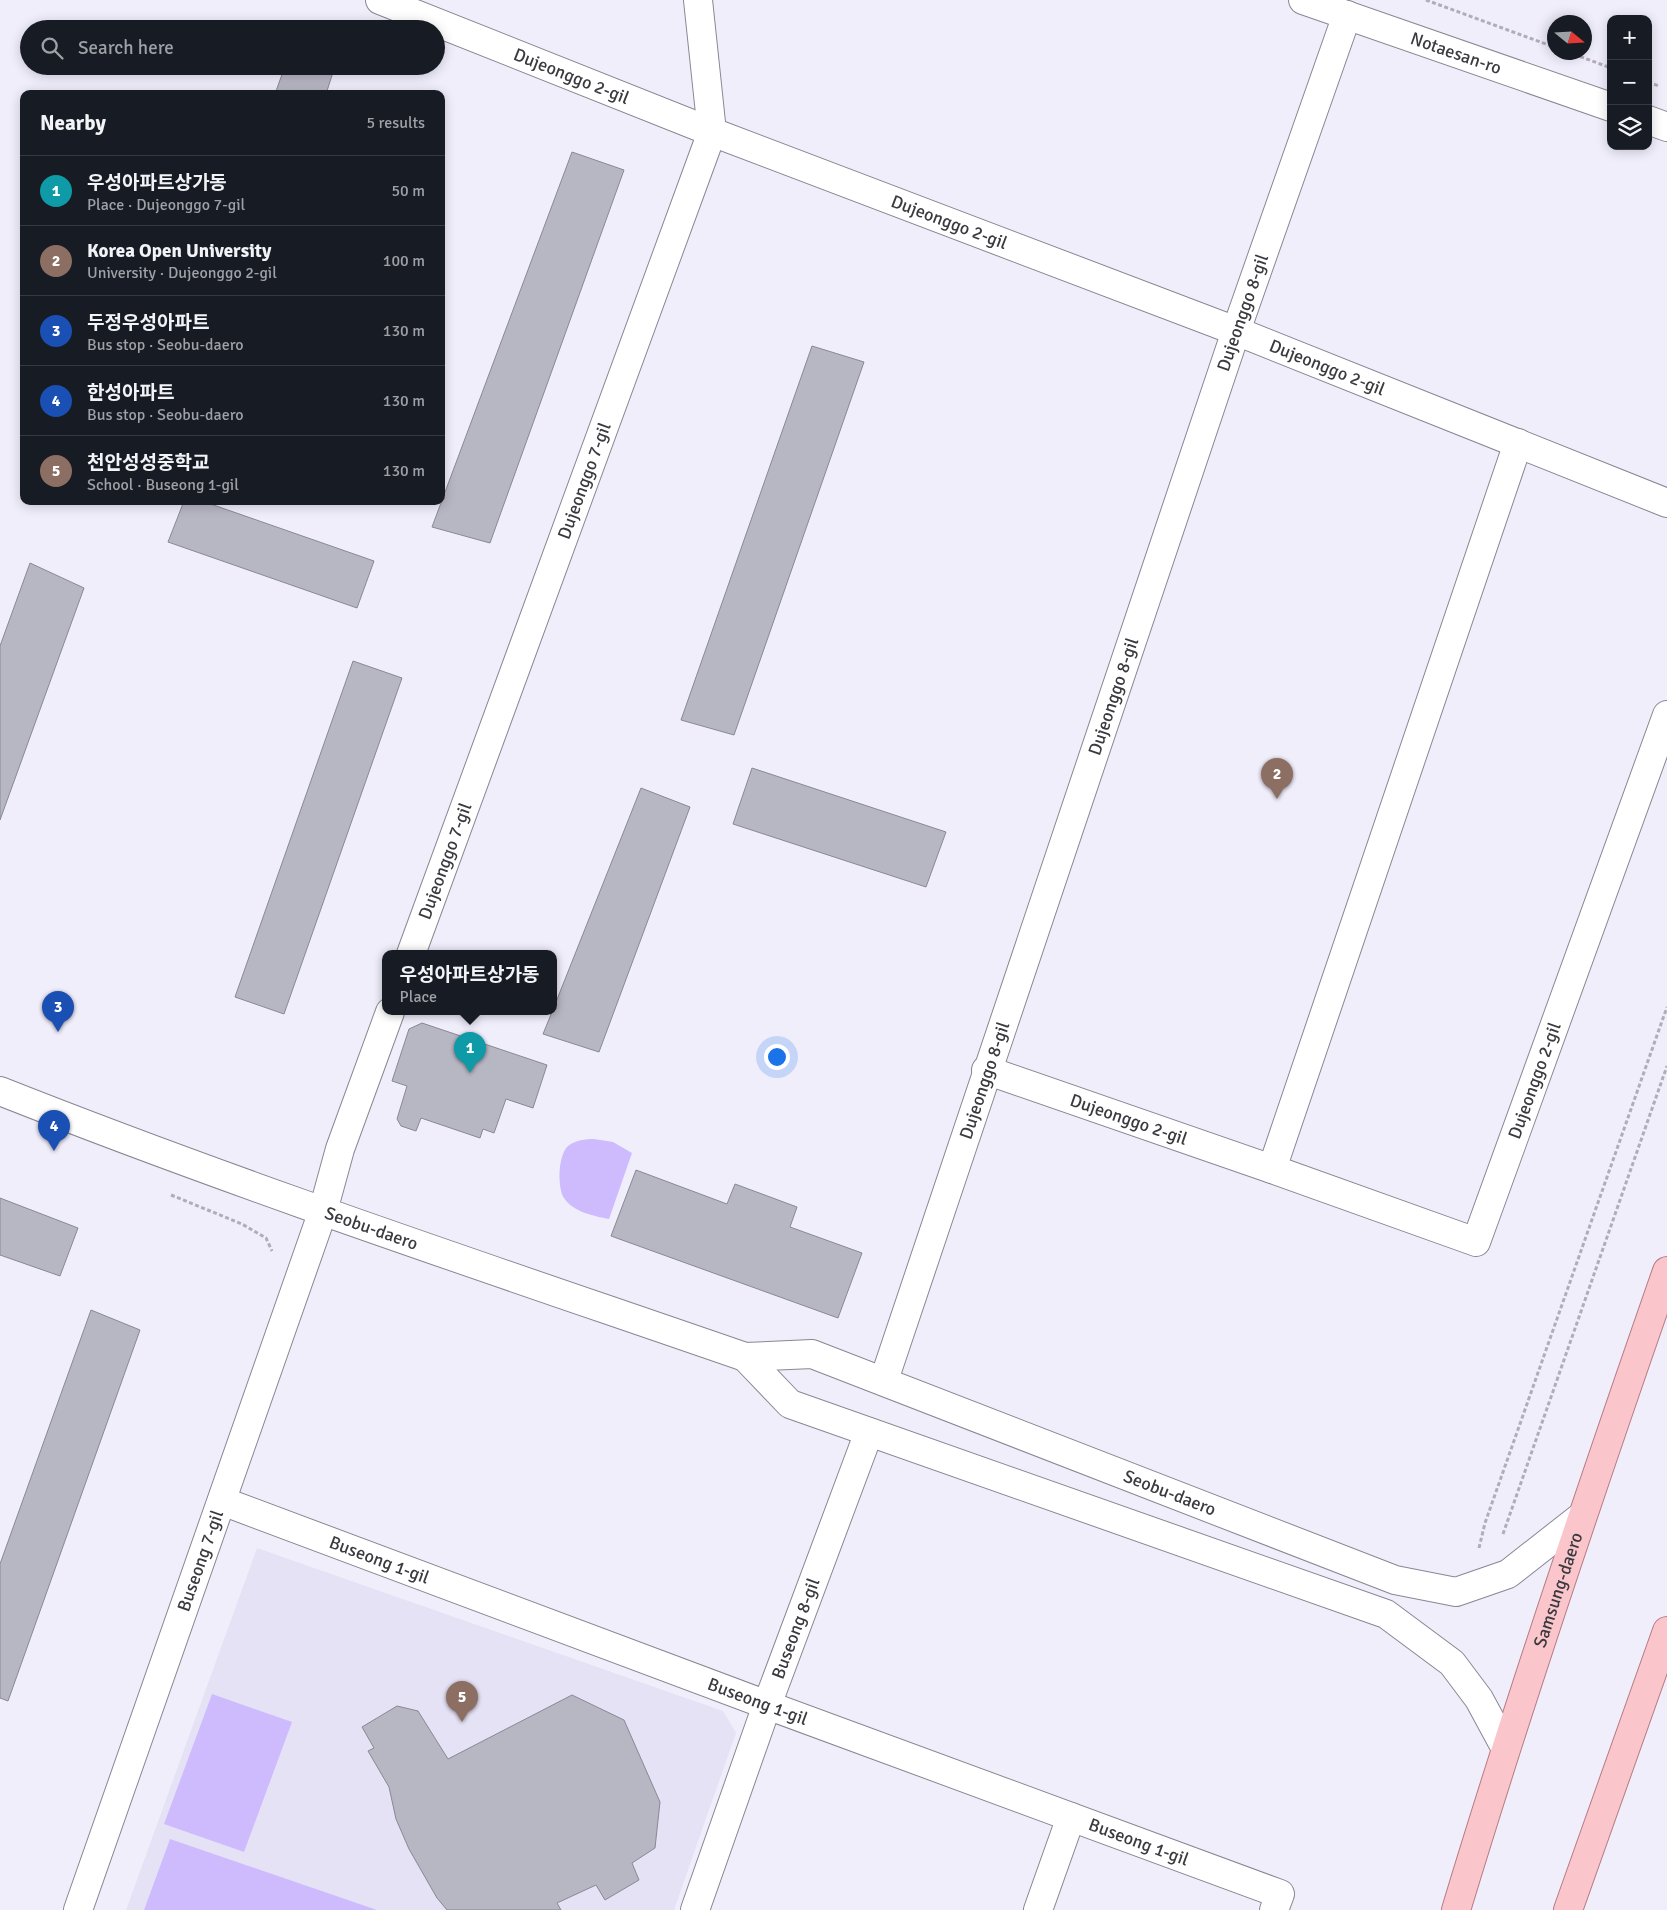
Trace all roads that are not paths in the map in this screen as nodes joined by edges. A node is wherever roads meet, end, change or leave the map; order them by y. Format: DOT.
graph roads {
  1 [pos="380,0"];
  2 [pos="698,0"];
  3 [pos="1303,0"];
  4 [pos="1347,14"];
  5 [pos="430,20"];
  6 [pos="445,26"];
  7 [pos="1607,106"];
  8 [pos="1652,121"];
  9 [pos="1667,127"];
  10 [pos="712,132"];
  11 [pos="1236,331"];
  12 [pos="1518,443"];
  13 [pos="1667,503"];
  14 [pos="1667,715"];
  15 [pos="413,950"];
  16 [pos="389,1015"];
  17 [pos="986,1070"];
  18 [pos="0,1091"];
  19 [pos="1272,1169"];
  20 [pos="323,1211"];
  21 [pos="1667,1271"];
  22 [pos="745,1357"];
  23 [pos="884,1380"];
  24 [pos="869,1432"];
  25 [pos="222,1501"];
  26 [pos="1582,1516"];
  27 [pos="1667,1631"];
  28 [pos="767,1705"];
  29 [pos="1505,1748"];
  30 [pos="1071,1817"];
  31 [pos="78,1910"];
  32 [pos="695,1910"];
  33 [pos="1038,1910"];
  34 [pos="1274,1910"];
  35 [pos="1456,1910"];
  36 [pos="1568,1910"];
  1 -- 5 [label="street, Dujeonggo 2-gil"];
  2 -- 10 [label="street, Dujeonggo 7-gil"];
  3 -- 4 [label="street, Notaesan-ro"];
  4 -- 7 [label="street, Notaesan-ro"];
  4 -- 11 [label="street, Dujeonggo 8-gil"];
  6 -- 10 [label="street, Dujeonggo 2-gil"];
  8 -- 9 [label="street"];
  10 -- 11 [label="street, Dujeonggo 2-gil"];
  10 -- 15 [label="street, Dujeonggo 7-gil"];
  11 -- 12 [label="street, Dujeonggo 2-gil"];
  11 -- 17 [label="street, Dujeonggo 8-gil"];
  12 -- 13 [label="street, Dujeonggo 2-gil"];
  12 -- 19 [label="street"];
  14 -- 19 [label="street, Dujeonggo 2-gil"];
  16 -- 20 [label="street"];
  17 -- 19 [label="street, Dujeonggo 2-gil"];
  17 -- 23 [label="street, Dujeonggo 8-gil"];
  18 -- 20 [label="street, Seobu-daero"];
  20 -- 22 [label="street, Seobu-daero"];
  20 -- 25 [label="street, Buseong 7-gil"];
  21 -- 26 [label="main road, Samsung-daero"];
  22 -- 23 [label="street, Seobu-daero"];
  22 -- 24 [label="street, Seobu-daero"];
  23 -- 26 [label="street, Seobu-daero"];
  24 -- 28 [label="street, Buseong 8-gil"];
  24 -- 29 [label="street, Seobu-daero"];
  25 -- 28 [label="street, Buseong 1-gil"];
  25 -- 31 [label="street, Buseong 7-gil"];
  26 -- 29 [label="main road, Samsung-daero"];
  27 -- 36 [label="main road"];
  28 -- 30 [label="street, Buseong 1-gil"];
  28 -- 32 [label="street, Buseong 8-gil"];
  29 -- 35 [label="main road, Samsung-daero"];
  30 -- 33 [label="street"];
  30 -- 34 [label="street, Buseong 1-gil"];
}
